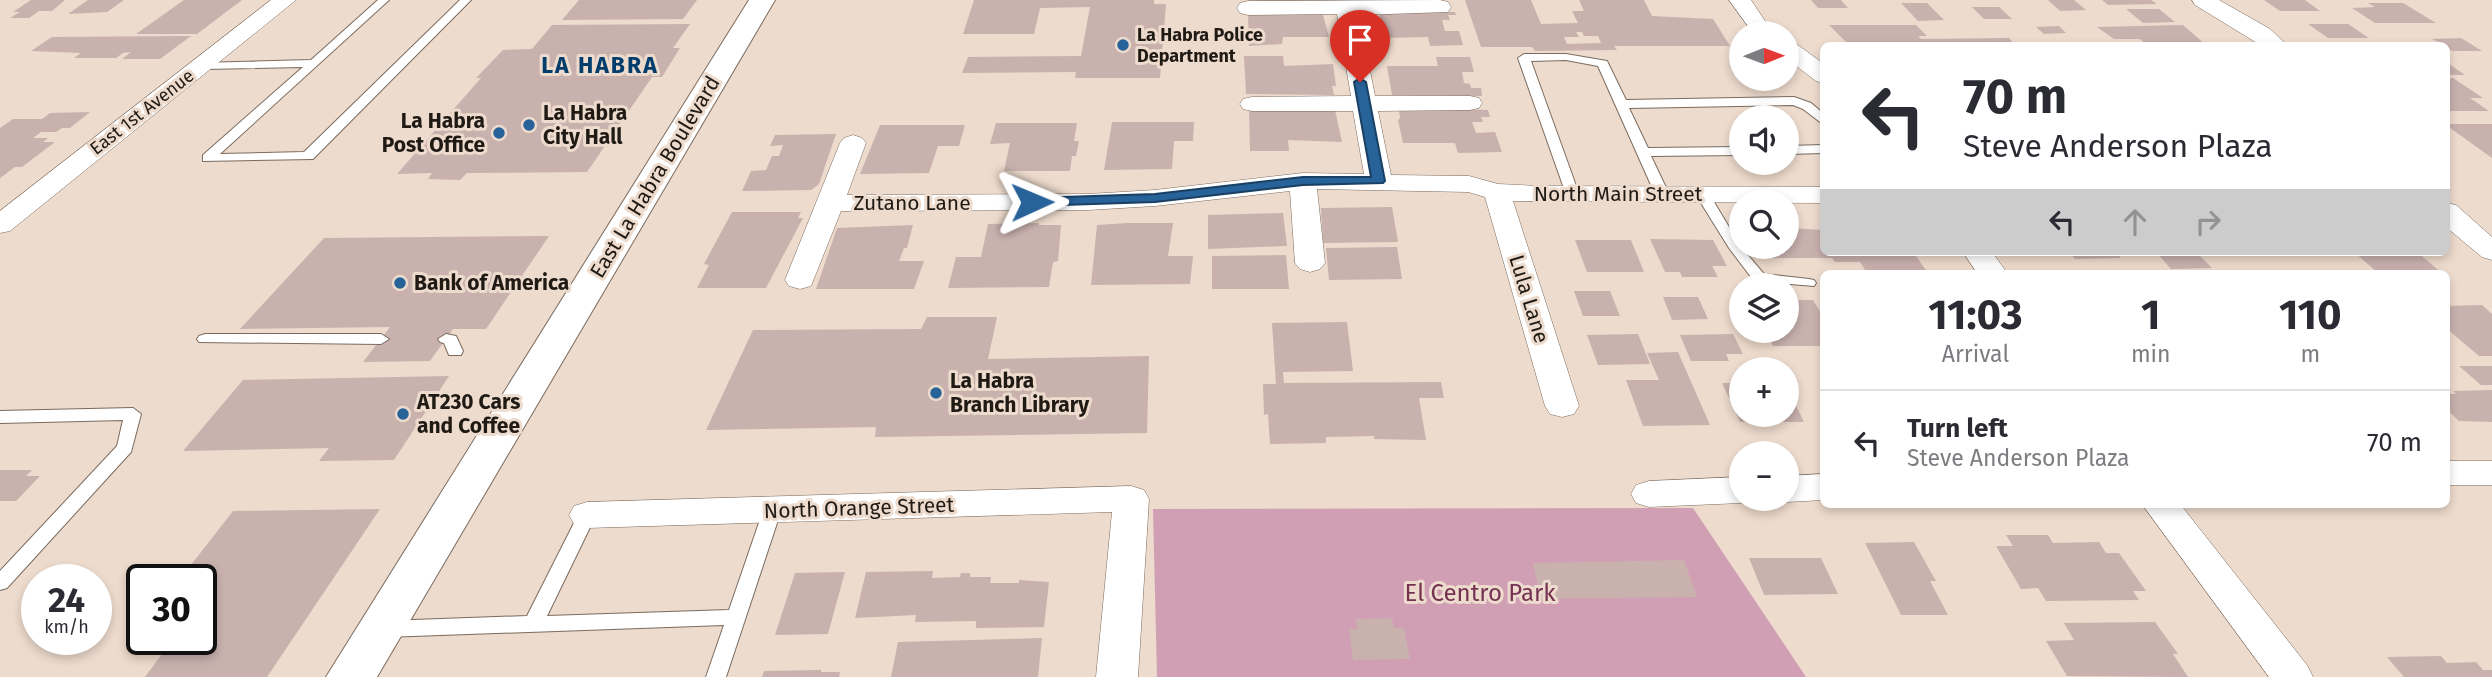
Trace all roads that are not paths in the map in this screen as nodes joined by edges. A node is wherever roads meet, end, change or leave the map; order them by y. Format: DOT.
graph roads {
  1 [pos="285,0"];
  2 [pos="384,0"];
  3 [pos="466,0"];
  4 [pos="762,0"];
  5 [pos="1740,0"];
  6 [pos="2203,0"];
  7 [pos="1351,4"];
  8 [pos="1248,8"];
  9 [pos="1440,8"];
  10 [pos="1754,21"];
  11 [pos="2272,42"];
  12 [pos="1799,57"];
  13 [pos="313,63"];
  14 [pos="203,65"];
  15 [pos="1820,72"];
  16 [pos="1471,103"];
  17 [pos="1252,104"];
  18 [pos="1364,104"];
  19 [pos="1621,104"];
  20 [pos="1820,117"];
  21 [pos="853,143"];
  22 [pos="1820,149"];
  23 [pos="1799,150"];
  24 [pos="1729,151"];
  25 [pos="1643,152"];
  26 [pos="1303,181"];
  27 [pos="1379,181"];
  28 [pos="1497,192"];
  29 [pos="1572,194"];
  30 [pos="1662,194"];
  31 [pos="1703,195"];
  32 [pos="1820,195"];
  33 [pos="829,202"];
  34 [pos="2450,215"];
  35 [pos="6,216"];
  36 [pos="2492,251"];
  37 [pos="1310,263"];
  38 [pos="800,280"];
  39 [pos="1809,283"];
  40 [pos="205,339"];
  41 [pos="381,339"];
  42 [pos="1562,407"];
  43 [pos="0,417"];
  44 [pos="2450,473"];
  45 [pos="2492,473"];
  46 [pos="1820,487"];
  47 [pos="1799,488"];
  48 [pos="1729,491"];
  49 [pos="1649,494"];
  50 [pos="2163,508"];
  51 [pos="772,511"];
  52 [pos="587,515"];
  53 [pos="0,583"];
  54 [pos="736,617"];
  55 [pos="534,623"];
  56 [pos="381,629"];
  57 [pos="351,677"];
  58 [pos="716,677"];
  59 [pos="1117,677"];
  60 [pos="2292,677"];
  1 -- 14 [label="street, East 1st Avenue"];
  2 -- 13 [label="lane"];
  3 -- 13 [label="lane"];
  4 -- 56 [label="main road, East La Habra Boulevard"];
  5 -- 10 [label="street"];
  6 -- 11 [label="street"];
  7 -- 8 [label="street"];
  7 -- 9 [label="street"];
  7 -- 18 [label="street"];
  12 -- 15 [label="street"];
  13 -- 14 [label="lane"];
  14 -- 35 [label="street, East 1st Avenue"];
  16 -- 18 [label="street"];
  17 -- 18 [label="street"];
  18 -- 27 [label="street"];
  19 -- 20 [label="lane"];
  19 -- 25 [label="lane"];
  19 -- 29 [label="lane"];
  21 -- 33 [label="street"];
  22 -- 23 [label="lane"];
  24 -- 25 [label="lane"];
  25 -- 30 [label="lane"];
  26 -- 27 [label="street, Zutano Lane"];
  26 -- 33 [label="street, Zutano Lane"];
  26 -- 37 [label="street"];
  27 -- 28 [label="street, Zutano Lane"];
  28 -- 29 [label="street, North Main Street"];
  28 -- 42 [label="street, Lula Lane"];
  29 -- 30 [label="street, North Main Street"];
  30 -- 31 [label="street, North Main Street"];
  31 -- 32 [label="street, North Main Street"];
  31 -- 39 [label="lane"];
  33 -- 38 [label="street"];
  34 -- 36 [label="street"];
  40 -- 41 [label="lane"];
  43 -- 53 [label="lane"];
  44 -- 45 [label="street"];
  46 -- 47 [label="street"];
  48 -- 49 [label="street"];
  50 -- 60 [label="street"];
  51 -- 52 [label="street, North Orange Street"];
  51 -- 54 [label="lane"];
  51 -- 59 [label="street, North Orange Street"];
  52 -- 55 [label="lane"];
  54 -- 55 [label="lane"];
  54 -- 58 [label="lane"];
  55 -- 56 [label="lane"];
  56 -- 57 [label="main road, East La Habra Boulevard"];
}
